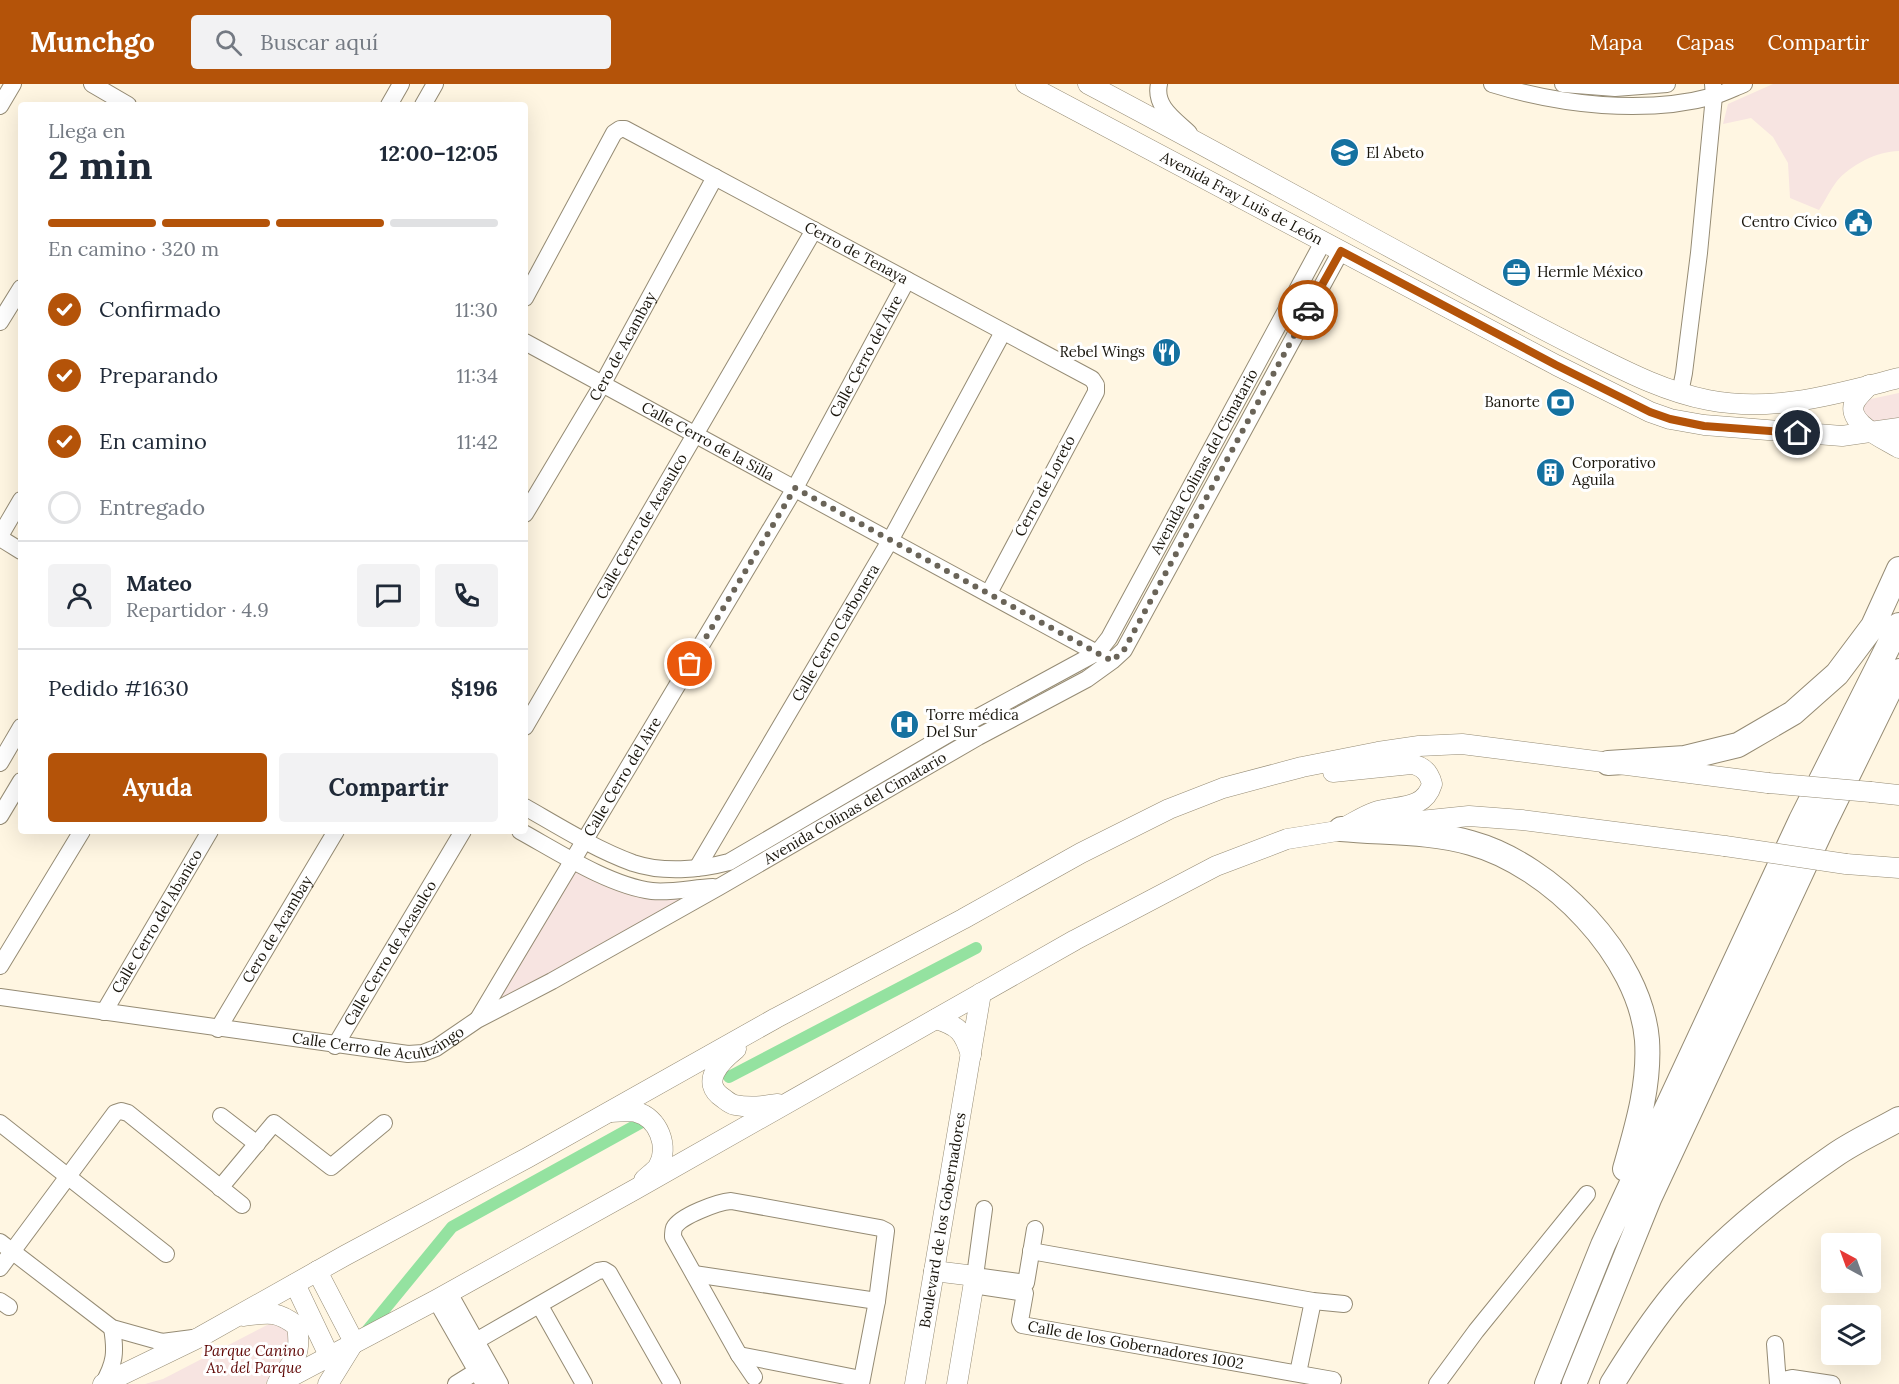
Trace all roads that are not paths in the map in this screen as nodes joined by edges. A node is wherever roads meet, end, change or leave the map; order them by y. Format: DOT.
graph roads {
  1 [pos="13,84"];
  2 [pos="92,84"];
  3 [pos="401,84"];
  4 [pos="435,84"];
  5 [pos="1026,84"];
  6 [pos="1159,84"];
  7 [pos="1492,84"];
  8 [pos="1563,84"];
  9 [pos="1667,84"];
  10 [pos="1744,84"];
  11 [pos="1099,86"];
  12 [pos="1713,90"];
  13 [pos="123,102"];
  14 [pos="391,102"];
  15 [pos="425,102"];
  16 [pos="0,106"];
  17 [pos="1200,144"];
  18 [pos="715,177"];
  19 [pos="814,230"];
  20 [pos="1332,247"];
  21 [pos="1442,275"];
  22 [pos="907,280"];
  23 [pos="528,292"];
  24 [pos="18,293"];
  25 [pos="1429,297"];
  26 [pos="0,322"];
  27 [pos="1003,332"];
  28 [pos="528,344"];
  29 [pos="1092,379"];
  30 [pos="1898,379"];
  31 [pos="602,385"];
  32 [pos="1869,385"];
  33 [pos="1680,393"];
  34 [pos="1899,428"];
  35 [pos="1873,432"];
  36 [pos="697,435"];
  37 [pos="1899,448"];
  38 [pos="795,488"];
  39 [pos="528,509"];
  40 [pos="11,515"];
  41 [pos="0,537"];
  42 [pos="891,539"];
  43 [pos="18,549"];
  44 [pos="1899,569"];
  45 [pos="989,592"];
  46 [pos="1899,596"];
  47 [pos="1899,625"];
  48 [pos="1105,657"];
  49 [pos="1899,671"];
  50 [pos="1899,693"];
  51 [pos="1857,709"];
  52 [pos="528,722"];
  53 [pos="974,729"];
  54 [pos="18,732"];
  55 [pos="0,763"];
  56 [pos="1608,763"];
  57 [pos="1302,767"];
  58 [pos="1852,767"];
  59 [pos="18,786"];
  60 [pos="1899,795"];
  61 [pos="528,809"];
  62 [pos="0,816"];
  63 [pos="1813,822"];
  64 [pos="1341,829"];
  65 [pos="79,834"];
  66 [pos="208,834"];
  67 [pos="334,834"];
  68 [pos="461,834"];
  69 [pos="526,834"];
  70 [pos="585,841"];
  71 [pos="574,860"];
  72 [pos="697,868"];
  73 [pos="1899,868"];
  74 [pos="719,887"];
  75 [pos="0,966"];
  76 [pos="981,993"];
  77 [pos="0,998"];
  78 [pos="104,1012"];
  79 [pos="776,1018"];
  80 [pos="936,1018"];
  81 [pos="477,1020"];
  82 [pos="218,1029"];
  83 [pos="335,1046"];
  84 [pos="970,1055"];
  85 [pos="787,1103"];
  86 [pos="609,1112"];
  87 [pos="221,1116"];
  88 [pos="1899,1119"];
  89 [pos="0,1123"];
  90 [pos="384,1123"];
  91 [pos="257,1144"];
  92 [pos="69,1177"];
  93 [pos="220,1188"];
  94 [pos="633,1190"];
  95 [pos="1587,1194"];
  96 [pos="243,1205"];
  97 [pos="984,1209"];
  98 [pos="1035,1229"];
  99 [pos="1603,1245"];
  100 [pos="6,1246"];
  101 [pos="1031,1251"];
  102 [pos="166,1254"];
  103 [pos="0,1268"];
  104 [pos="934,1271"];
  105 [pos="317,1272"];
  106 [pos="694,1274"];
  107 [pos="974,1280"];
  108 [pos="295,1284"];
  109 [pos="1025,1288"];
  110 [pos="442,1296"];
  111 [pos="877,1301"];
  112 [pos="1313,1301"];
  113 [pos="1344,1304"];
  114 [pos="540,1306"];
  115 [pos="234,1317"];
  116 [pos="112,1328"];
  117 [pos="200,1336"];
  118 [pos="476,1341"];
  119 [pos="354,1342"];
  120 [pos="1775,1344"];
  121 [pos="739,1355"];
  122 [pos="331,1370"];
  123 [pos="483,1373"];
  124 [pos="1298,1374"];
  125 [pos="754,1377"];
  126 [pos="1333,1380"];
  127 [pos="861,1381"];
  128 [pos="1778,1383"];
  129 [pos="103,1384"];
  130 [pos="275,1384"];
  131 [pos="456,1384"];
  132 [pos="500,1384"];
  133 [pos="584,1384"];
  134 [pos="672,1384"];
  135 [pos="915,1384"];
  136 [pos="957,1384"];
  137 [pos="1437,1384"];
  138 [pos="1547,1384"];
  139 [pos="1574,1384"];
  140 [pos="1612,1384"];
  141 [pos="1832,1384"];
  1 -- 16 [label="street"];
  2 -- 13 [label="street"];
  3 -- 14 [label="street"];
  4 -- 15 [label="street"];
  5 -- 20 [label="main road, Avenida Fray Luis de León"];
  6 -- 17 [label="street"];
  7 -- 12 [label="street"];
  8 -- 9 [label="street"];
  10 -- 12 [label="street"];
  11 -- 17 [label="main road, Avenida Fray Luis de León"];
  12 -- 33 [label="street"];
  17 -- 21 [label="main road, Avenida Fray Luis de León"];
  18 -- 19 [label="street, Cerro de Tenaya"];
  18 -- 23 [label="street, Cerro de Tenaya"];
  18 -- 31 [label="street, Cero de Acambay"];
  19 -- 22 [label="street, Cerro de Tenaya"];
  19 -- 36 [label="street, Calle Cerro de Acasulco"];
  20 -- 25 [label="main road, Avenida Fray Luis de León"];
  20 -- 48 [label="street, Avenida Colinas del Cimatario"];
  21 -- 25 [label="main road"];
  21 -- 33 [label="main road, Avenida Fray Luis de León"];
  22 -- 27 [label="street, Cerro de Tenaya"];
  22 -- 38 [label="street, Calle Cerro del Aire"];
  24 -- 26 [label="street"];
  25 -- 35 [label="main road, Avenida Fray Luis de León"];
  27 -- 29 [label="street, Cerro de Tenaya"];
  27 -- 42 [label="street, Calle Cerro Carbonera"];
  28 -- 31 [label="street, Calle Cerro de la Silla"];
  29 -- 45 [label="street, Cerro de Loreto"];
  30 -- 32 [label="main road, Avenida Fray Luis de León"];
  31 -- 36 [label="street, Calle Cerro de la Silla"];
  31 -- 39 [label="street, Cero de Acambay"];
  32 -- 33 [label="main road, Avenida Fray Luis de León"];
  32 -- 35 [label="main road"];
  34 -- 35 [label="main road, Avenida Fray Luis de León"];
  35 -- 37 [label="main road"];
  36 -- 38 [label="street, Calle Cerro de la Silla"];
  36 -- 52 [label="street, Calle Cerro de Acasulco"];
  38 -- 42 [label="street, Calle Cerro de la Silla"];
  38 -- 70 [label="street, Calle Cerro del Aire"];
  40 -- 41 [label="street"];
  41 -- 43 [label="street"];
  42 -- 45 [label="street, Calle Cerro de la Silla"];
  42 -- 72 [label="street, Calle Cerro Carbonera"];
  44 -- 56 [label="highway"];
  45 -- 48 [label="street, Calle Cerro de la Silla"];
  46 -- 51 [label="highway"];
  47 -- 51 [label="highway"];
  48 -- 53 [label="street, Avenida Colinas del Cimatario"];
  49 -- 58 [label="highway"];
  50 -- 58 [label="highway"];
  51 -- 63 [label="highway"];
  53 -- 72 [label="street, Avenida Colinas del Cimatario"];
  53 -- 74 [label="street, Avenida Colinas del Cimatario"];
  54 -- 55 [label="street"];
  56 -- 57 [label="main road"];
  56 -- 60 [label="main road, bridge"];
  57 -- 64 [label="main road"];
  57 -- 79 [label="main road"];
  58 -- 63 [label="highway"];
  59 -- 62 [label="street"];
  61 -- 70 [label="street, Avenida Colinas del Cimatario"];
  63 -- 99 [label="highway"];
  63 -- 139 [label="highway"];
  64 -- 73 [label="main road, bridge"];
  64 -- 76 [label="main road"];
  64 -- 99 [label="highway"];
  65 -- 75 [label="street"];
  66 -- 78 [label="street, Calle Cerro del Abanico"];
  67 -- 82 [label="street, Cero de Acambay"];
  68 -- 83 [label="street, Calle Cerro de Acasulco"];
  69 -- 71 [label="street, Avenida Colinas del Cimatario"];
  70 -- 71 [label="street, Calle Cerro del Aire"];
  70 -- 72 [label="street, Avenida Colinas del Cimatario"];
  71 -- 74 [label="street, Avenida Colinas del Cimatario"];
  71 -- 81 [label="street, Calle Cerro del Aire"];
  74 -- 81 [label="street, Calle Cerro de Acultzingo"];
  76 -- 80 [label="main road"];
  76 -- 84 [label="main road, Boulevard de los Gobernadores"];
  77 -- 78 [label="street, Calle Cerro de Acultzingo"];
  78 -- 82 [label="street, Calle Cerro de Acultzingo"];
  79 -- 85 [label="main road"];
  79 -- 86 [label="main road"];
  80 -- 84 [label="main road"];
  80 -- 85 [label="main road"];
  81 -- 83 [label="street, Calle Cerro de Acultzingo"];
  82 -- 83 [label="street, Calle Cerro de Acultzingo"];
  84 -- 104 [label="main road, Boulevard de los Gobernadores"];
  85 -- 94 [label="main road"];
  86 -- 94 [label="main road"];
  86 -- 105 [label="main road"];
  87 -- 91 [label="street"];
  88 -- 140 [label="highway"];
  89 -- 92 [label="street"];
  90 -- 91 [label="street"];
  91 -- 93 [label="street"];
  92 -- 93 [label="street"];
  92 -- 100 [label="street"];
  92 -- 102 [label="street"];
  93 -- 96 [label="street"];
  94 -- 110 [label="main road"];
  95 -- 137 [label="street"];
  97 -- 107 [label="street"];
  98 -- 101 [label="street, Calle de los Gobernadores 1002"];
  99 -- 138 [label="highway"];
  100 -- 103 [label="street"];
  100 -- 116 [label="street"];
  101 -- 109 [label="street, Calle de los Gobernadores 1002"];
  101 -- 112 [label="street"];
  104 -- 107 [label="main road"];
  104 -- 135 [label="main road, Boulevard de los Gobernadores"];
  105 -- 108 [label="main road"];
  105 -- 119 [label="main road"];
  106 -- 111 [label="street"];
  106 -- 111 [label="street"];
  106 -- 121 [label="street"];
  107 -- 109 [label="street"];
  107 -- 136 [label="main road"];
  108 -- 115 [label="main road"];
  108 -- 122 [label="main road"];
  109 -- 124 [label="street, Calle de los Gobernadores 1002"];
  110 -- 118 [label="street"];
  110 -- 119 [label="main road"];
  110 -- 123 [label="street"];
  111 -- 127 [label="street"];
  112 -- 113 [label="street"];
  112 -- 124 [label="street"];
  114 -- 118 [label="street"];
  114 -- 133 [label="street"];
  114 -- 134 [label="street"];
  115 -- 117 [label="main road"];
  115 -- 130 [label="main road"];
  116 -- 117 [label="street"];
  116 -- 129 [label="street"];
  117 -- 129 [label="main road"];
  118 -- 123 [label="street"];
  119 -- 122 [label="main road"];
  120 -- 128 [label="street"];
  121 -- 125 [label="street"];
  121 -- 127 [label="street"];
  122 -- 130 [label="main road"];
  123 -- 131 [label="street"];
  123 -- 132 [label="street"];
  124 -- 126 [label="street, Calle de los Gobernadores 1002"];
  128 -- 141 [label="street"];
}
